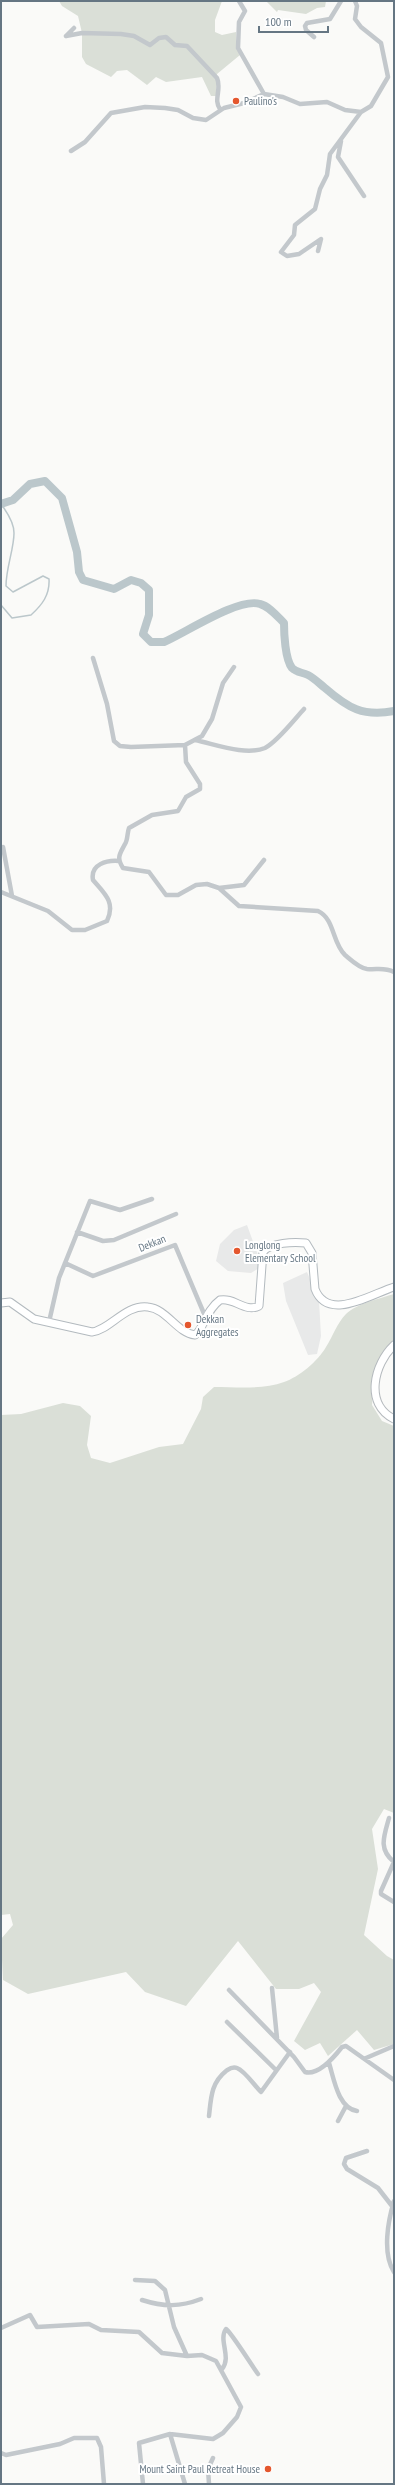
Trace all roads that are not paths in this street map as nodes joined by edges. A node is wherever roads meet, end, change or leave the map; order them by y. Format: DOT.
graph roads {
  1 [pos="239,1"];
  2 [pos="341,1"];
  3 [pos="355,1"];
  4 [pos="74,28"];
  5 [pos="314,37"];
  6 [pos="264,94"];
  7 [pos="220,109"];
  8 [pos="361,112"];
  9 [pos="341,141"];
  10 [pos="71,152"];
  11 [pos="364,196"];
  12 [pos="318,251"];
  13 [pos="93,658"];
  14 [pos="234,667"];
  15 [pos="304,709"];
  16 [pos="195,740"];
  17 [pos="185,745"];
  18 [pos="3,847"];
  19 [pos="264,860"];
  20 [pos="119,861"];
  21 [pos="219,888"];
  22 [pos="1,892"];
  23 [pos="12,896"];
  24 [pos="394,972"];
  25 [pos="152,1199"];
  26 [pos="176,1214"];
  27 [pos="77,1232"];
  28 [pos="64,1263"];
  29 [pos="394,1287"];
  30 [pos="1,1303"];
  31 [pos="205,1316"];
  32 [pos="49,1322"];
  33 [pos="394,1345"];
  34 [pos="394,1418"];
  35 [pos="388,1818"];
  36 [pos="394,1862"];
  37 [pos="394,1902"];
  38 [pos="272,1988"];
  39 [pos="229,1990"];
  40 [pos="227,2022"];
  41 [pos="277,2039"];
  42 [pos="394,2046"];
  43 [pos="290,2052"];
  44 [pos="366,2058"];
  45 [pos="329,2063"];
  46 [pos="276,2070"];
  47 [pos="392,2076"];
  48 [pos="394,2080"];
  49 [pos="346,2106"];
  50 [pos="357,2111"];
  51 [pos="209,2116"];
  52 [pos="338,2121"];
  53 [pos="366,2151"];
  54 [pos="394,2201"];
  55 [pos="392,2206"];
  56 [pos="394,2272"];
  57 [pos="135,2280"];
  58 [pos="201,2299"];
  59 [pos="142,2300"];
  60 [pos="170,2306"];
  61 [pos="1,2328"];
  62 [pos="187,2356"];
  63 [pos="222,2369"];
  64 [pos="258,2374"];
  65 [pos="170,2434"];
  66 [pos="1,2453"];
  67 [pos="213,2458"];
  68 [pos="104,2484"];
  69 [pos="142,2484"];
  70 [pos="185,2484"];
  71 [pos="210,2484"];
  1 -- 6 [label="street"];
  2 -- 5 [label="street"];
  3 -- 8 [label="street"];
  4 -- 7 [label="street"];
  6 -- 7 [label="street"];
  6 -- 8 [label="street"];
  7 -- 10 [label="street"];
  8 -- 9 [label="street"];
  9 -- 11 [label="street"];
  9 -- 12 [label="street"];
  13 -- 17 [label="street"];
  14 -- 16 [label="street"];
  15 -- 16 [label="street"];
  16 -- 17 [label="street"];
  17 -- 20 [label="street"];
  18 -- 23 [label="street"];
  19 -- 21 [label="street"];
  20 -- 21 [label="street"];
  20 -- 23 [label="street"];
  21 -- 24 [label="street"];
  22 -- 23 [label="street"];
  25 -- 27 [label="street"];
  26 -- 27 [label="street"];
  27 -- 28 [label="street"];
  28 -- 31 [label="street, Dekkan"];
  28 -- 32 [label="street"];
  29 -- 31 [label="main road"];
  30 -- 32 [label="main road"];
  31 -- 32 [label="main road"];
  33 -- 34 [label="main road"];
  35 -- 36 [label="street"];
  36 -- 37 [label="street"];
  38 -- 41 [label="street"];
  39 -- 41 [label="street"];
  40 -- 46 [label="street"];
  41 -- 43 [label="street"];
  42 -- 44 [label="street"];
  43 -- 45 [label="street"];
  43 -- 46 [label="street"];
  44 -- 45 [label="street"];
  44 -- 47 [label="street"];
  45 -- 49 [label="street"];
  46 -- 51 [label="street"];
  47 -- 48 [label="street"];
  49 -- 50 [label="street"];
  49 -- 52 [label="street"];
  53 -- 55 [label="street"];
  54 -- 55 [label="street"];
  55 -- 56 [label="street"];
  57 -- 60 [label="street"];
  58 -- 60 [label="street"];
  59 -- 60 [label="street"];
  60 -- 62 [label="street"];
  61 -- 62 [label="street"];
  62 -- 63 [label="street"];
  63 -- 64 [label="street"];
  63 -- 65 [label="street"];
  65 -- 69 [label="street"];
  65 -- 70 [label="street"];
  66 -- 68 [label="street"];
  67 -- 71 [label="street"];
}
